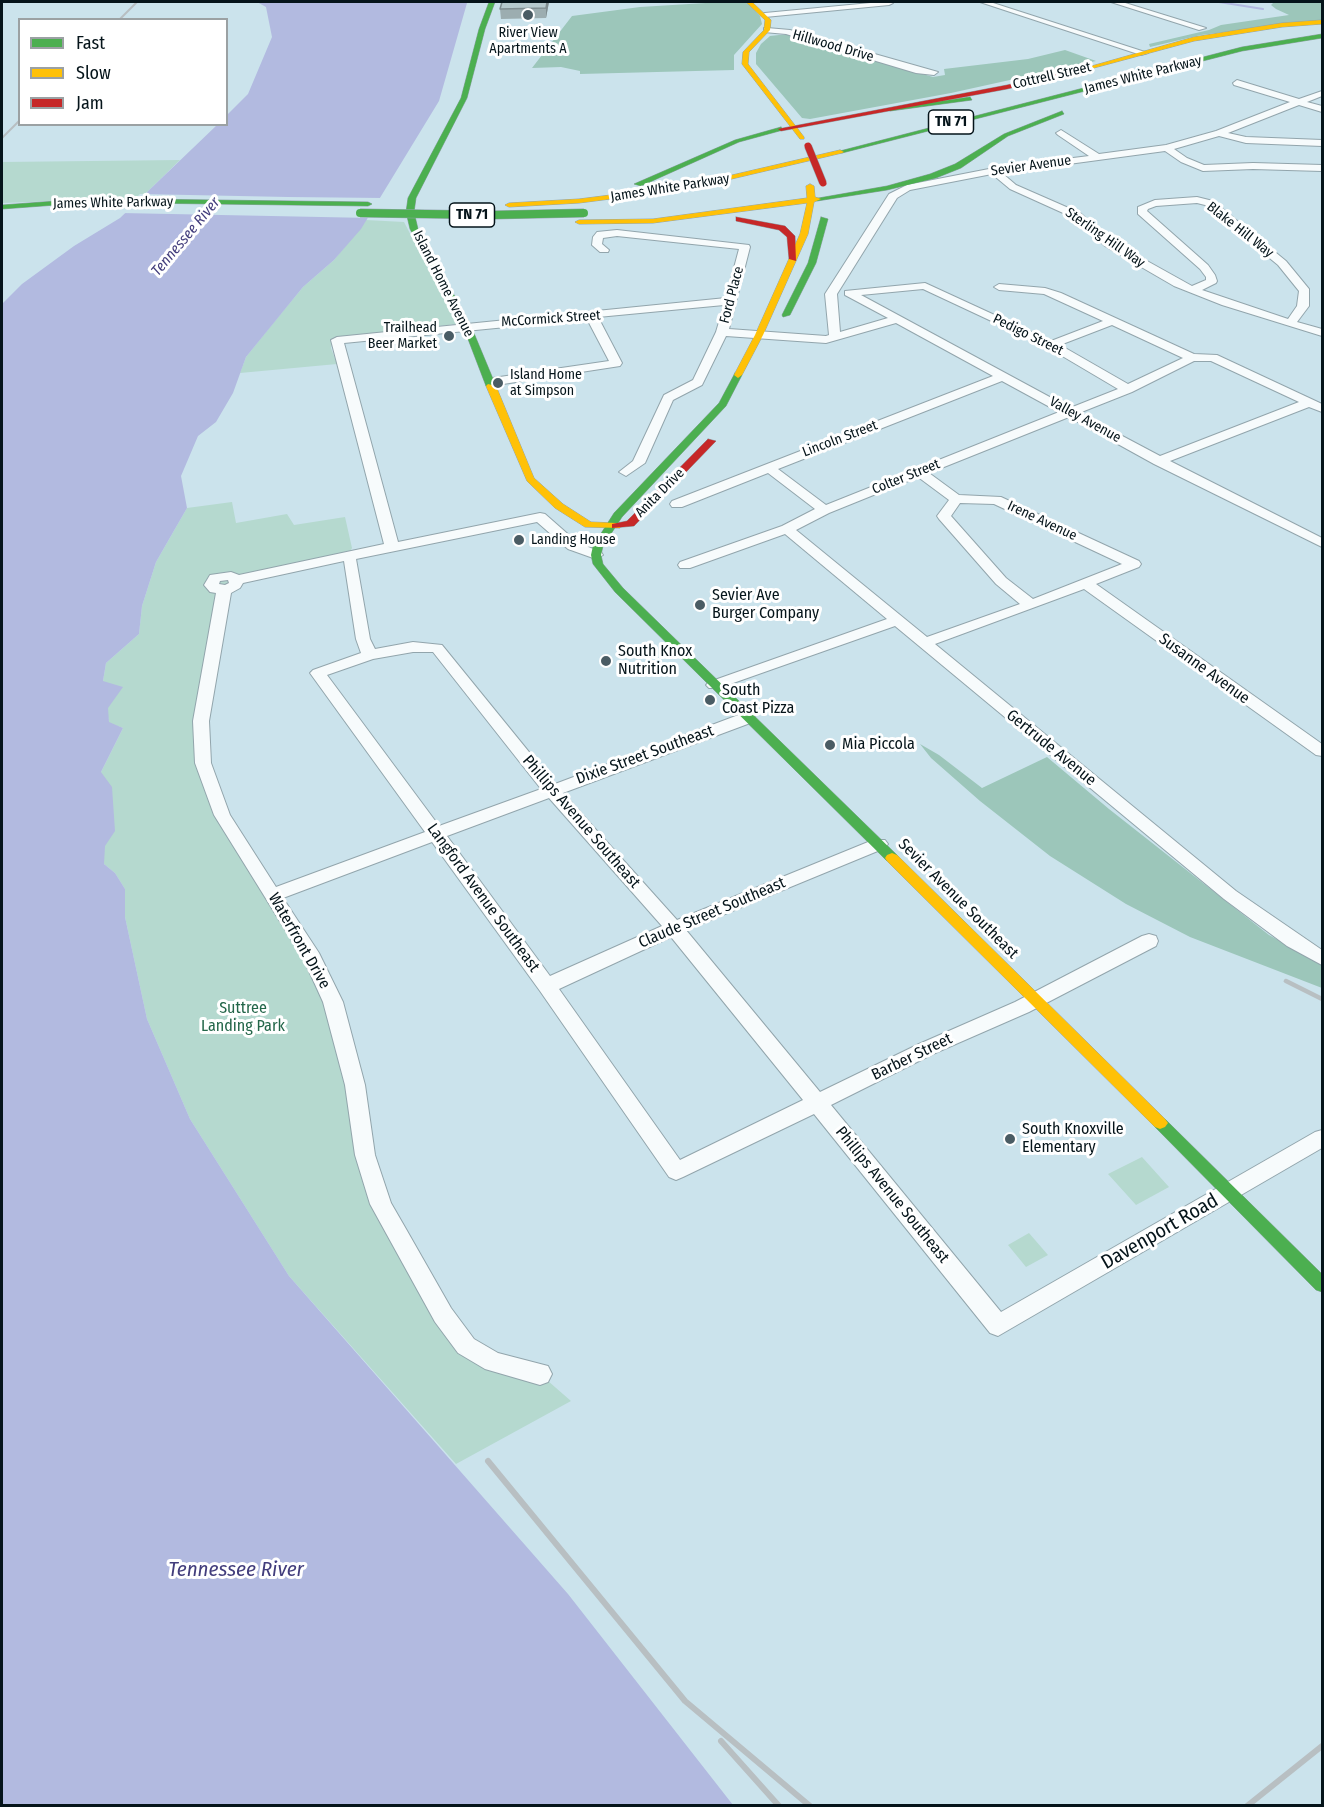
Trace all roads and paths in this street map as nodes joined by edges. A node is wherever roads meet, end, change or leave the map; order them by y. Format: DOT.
graph roads {
  1 [pos="492,2"];
  2 [pos="749,2"];
  3 [pos="984,2"];
  4 [pos="1115,2"];
  5 [pos="889,3"];
  6 [pos="765,15"];
  7 [pos="1323,22"];
  8 [pos="1202,28"];
  9 [pos="767,30"];
  10 [pos="1323,35"];
  11 [pos="1323,49"];
  12 [pos="1144,53"];
  13 [pos="934,72"];
  14 [pos="1237,83"];
  15 [pos="1323,93"];
  16 [pos="1299,103"];
  17 [pos="1077,108"];
  18 [pos="890,109"];
  19 [pos="1323,109"];
  20 [pos="787,128"];
  21 [pos="1061,133"];
  22 [pos="1219,133"];
  23 [pos="1323,143"];
  24 [pos="1167,148"];
  25 [pos="1097,157"];
  26 [pos="1323,168"];
  27 [pos="994,171"];
  28 [pos="815,189"];
  29 [pos="825,198"];
  30 [pos="2,207"];
  31 [pos="580,208"];
  32 [pos="2,213"];
  33 [pos="653,221"];
  34 [pos="604,250"];
  35 [pos="793,259"];
  36 [pos="999,287"];
  37 [pos="1192,290"];
  38 [pos="849,293"];
  39 [pos="831,294"];
  40 [pos="730,301"];
  41 [pos="592,317"];
  42 [pos="898,319"];
  43 [pos="1113,321"];
  44 [pos="1290,323"];
  45 [pos="467,326"];
  46 [pos="722,332"];
  47 [pos="1323,333"];
  48 [pos="759,335"];
  49 [pos="835,338"];
  50 [pos="773,342"];
  51 [pos="1051,345"];
  52 [pos="1192,358"];
  53 [pos="1003,376"];
  54 [pos="490,382"];
  55 [pos="1128,389"];
  56 [pos="1310,402"];
  57 [pos="1323,408"];
  58 [pos="1069,411"];
  59 [pos="721,429"];
  60 [pos="1159,461"];
  61 [pos="768,467"];
  62 [pos="626,472"];
  63 [pos="919,472"];
  64 [pos="956,499"];
  65 [pos="676,504"];
  66 [pos="824,510"];
  67 [pos="609,527"];
  68 [pos="787,528"];
  69 [pos="1323,543"];
  70 [pos="392,547"];
  71 [pos="348,555"];
  72 [pos="596,555"];
  73 [pos="685,565"];
  74 [pos="1086,584"];
  75 [pos="1031,605"];
  76 [pos="896,621"];
  77 [pos="923,643"];
  78 [pos="370,655"];
  79 [pos="714,684"];
  80 [pos="747,718"];
  81 [pos="1323,751"];
  82 [pos="552,791"];
  83 [pos="436,835"];
  84 [pos="879,844"];
  85 [pos="273,895"];
  86 [pos="674,928"];
  87 [pos="1149,941"];
  88 [pos="1323,957"];
  89 [pos="547,986"];
  90 [pos="1036,999"];
  91 [pos="817,1103"];
  92 [pos="1323,1138"];
  93 [pos="676,1171"];
  94 [pos="1228,1192"];
  95 [pos="1323,1285"];
  96 [pos="999,1326"];
  97 [pos="540,1374"];
  1 -- 45 [label="main road, Island Home Avenue"];
  2 -- 6 [label="main road"];
  3 -- 12 [label="street"];
  4 -- 8 [label="street"];
  5 -- 6 [label="street"];
  6 -- 9 [label="main road"];
  7 -- 12 [label="main road, Cottrell Street"];
  9 -- 13 [label="street, Hillwood Drive"];
  9 -- 20 [label="main road"];
  10 -- 18 [label="main road"];
  10 -- 31 [label="main road, James White Parkway / TN 71"];
  11 -- 31 [label="main road, James White Parkway / TN 71"];
  12 -- 18 [label="main road, Cottrell Street"];
  14 -- 16 [label="street"];
  15 -- 16 [label="street, Sevier Avenue"];
  16 -- 19 [label="street"];
  16 -- 22 [label="street, Sevier Avenue"];
  17 -- 29 [label="main road"];
  18 -- 20 [label="main road, Cottrell Street"];
  20 -- 28 [label="main road, bridge"];
  20 -- 31 [label="main road, Cottrell Street"];
  21 -- 25 [label="street"];
  22 -- 23 [label="street"];
  22 -- 24 [label="street, Sevier Avenue"];
  24 -- 25 [label="street, Sevier Avenue"];
  24 -- 26 [label="street"];
  25 -- 27 [label="street, Sevier Avenue"];
  27 -- 37 [label="street, Sterling Hill Way"];
  27 -- 39 [label="street, Sevier Avenue"];
  28 -- 29 [label="main road"];
  28 -- 33 [label="main road"];
  28 -- 35 [label="main road, Anita Drive"];
  29 -- 50 [label="main road"];
  30 -- 31 [label="main road, James White Parkway / TN 71"];
  31 -- 32 [label="main road, James White Parkway, bridge"];
  31 -- 33 [label="main road"];
  33 -- 35 [label="main road"];
  34 -- 40 [label="street, Ford Place"];
  35 -- 48 [label="main road, Anita Drive"];
  36 -- 43 [label="street"];
  37 -- 44 [label="street, Sterling Hill Way"];
  37 -- 44 [label="street, Blake Hill Way"];
  38 -- 39 [label="street"];
  38 -- 42 [label="street, Valley Avenue"];
  38 -- 51 [label="street, Pedigo Street"];
  39 -- 49 [label="street"];
  40 -- 41 [label="street, McCormick Street"];
  40 -- 46 [label="street, Ford Place"];
  41 -- 45 [label="street, McCormick Street"];
  41 -- 54 [label="street"];
  42 -- 49 [label="street"];
  42 -- 53 [label="street, Valley Avenue"];
  43 -- 51 [label="street"];
  43 -- 52 [label="street"];
  44 -- 47 [label="street, Sterling Hill Way"];
  45 -- 54 [label="main road, Island Home Avenue"];
  45 -- 70 [label="street, McCormick Street"];
  46 -- 48 [label="street"];
  46 -- 62 [label="street, Ford Place"];
  48 -- 50 [label="street"];
  48 -- 67 [label="main road, Anita Drive"];
  49 -- 50 [label="street"];
  51 -- 55 [label="street, Pedigo Street"];
  52 -- 55 [label="street, Colter Street"];
  52 -- 56 [label="street"];
  53 -- 58 [label="street, Valley Avenue"];
  53 -- 61 [label="street, Lincoln Street"];
  54 -- 67 [label="main road, Island Home Avenue"];
  55 -- 58 [label="street, Colter Street"];
  56 -- 57 [label="street"];
  56 -- 60 [label="street"];
  58 -- 60 [label="street, Valley Avenue"];
  58 -- 63 [label="street, Colter Street"];
  59 -- 67 [label="main road, Anita Drive"];
  60 -- 69 [label="street, Valley Avenue"];
  61 -- 65 [label="street, Lincoln Street"];
  61 -- 66 [label="street"];
  63 -- 64 [label="street"];
  63 -- 66 [label="street, Colter Street"];
  64 -- 74 [label="street, Irene Avenue"];
  64 -- 75 [label="street"];
  66 -- 68 [label="street, Colter Street"];
  67 -- 72 [label="main road"];
  68 -- 73 [label="street, Colter Street"];
  68 -- 76 [label="street, Gertrude Avenue"];
  70 -- 71 [label="street"];
  70 -- 72 [label="street"];
  71 -- 78 [label="street"];
  71 -- 85 [label="street, Waterfront Drive"];
  72 -- 79 [label="main road, Sevier Avenue Southeast"];
  74 -- 75 [label="street"];
  74 -- 81 [label="street, Susanne Avenue"];
  75 -- 77 [label="street"];
  76 -- 77 [label="street, Gertrude Avenue"];
  76 -- 79 [label="street"];
  77 -- 88 [label="street, Gertrude Avenue"];
  78 -- 82 [label="street, Phillips Avenue Southeast"];
  78 -- 83 [label="street, Langford Avenue Southeast"];
  79 -- 80 [label="main road, Sevier Avenue Southeast"];
  80 -- 82 [label="street, Dixie Street Southeast"];
  80 -- 84 [label="main road, Sevier Avenue Southeast"];
  82 -- 83 [label="street, Dixie Street Southeast"];
  82 -- 86 [label="street, Phillips Avenue Southeast"];
  83 -- 85 [label="street, Dixie Street Southeast"];
  83 -- 89 [label="street, Langford Avenue Southeast"];
  84 -- 86 [label="street, Claude Street Southeast"];
  84 -- 90 [label="main road, Sevier Avenue Southeast"];
  85 -- 97 [label="street, Waterfront Drive"];
  86 -- 89 [label="street, Claude Street Southeast"];
  86 -- 91 [label="street, Phillips Avenue Southeast"];
  87 -- 90 [label="street, Barber Street"];
  89 -- 93 [label="street, Langford Avenue Southeast"];
  90 -- 91 [label="street, Barber Street"];
  90 -- 94 [label="main road, Sevier Avenue Southeast"];
  91 -- 93 [label="street, Barber Street"];
  91 -- 96 [label="street, Phillips Avenue Southeast"];
  92 -- 94 [label="street, Davenport Road"];
  94 -- 95 [label="main road, Sevier Avenue Southeast"];
  94 -- 96 [label="street, Davenport Road"];
}
